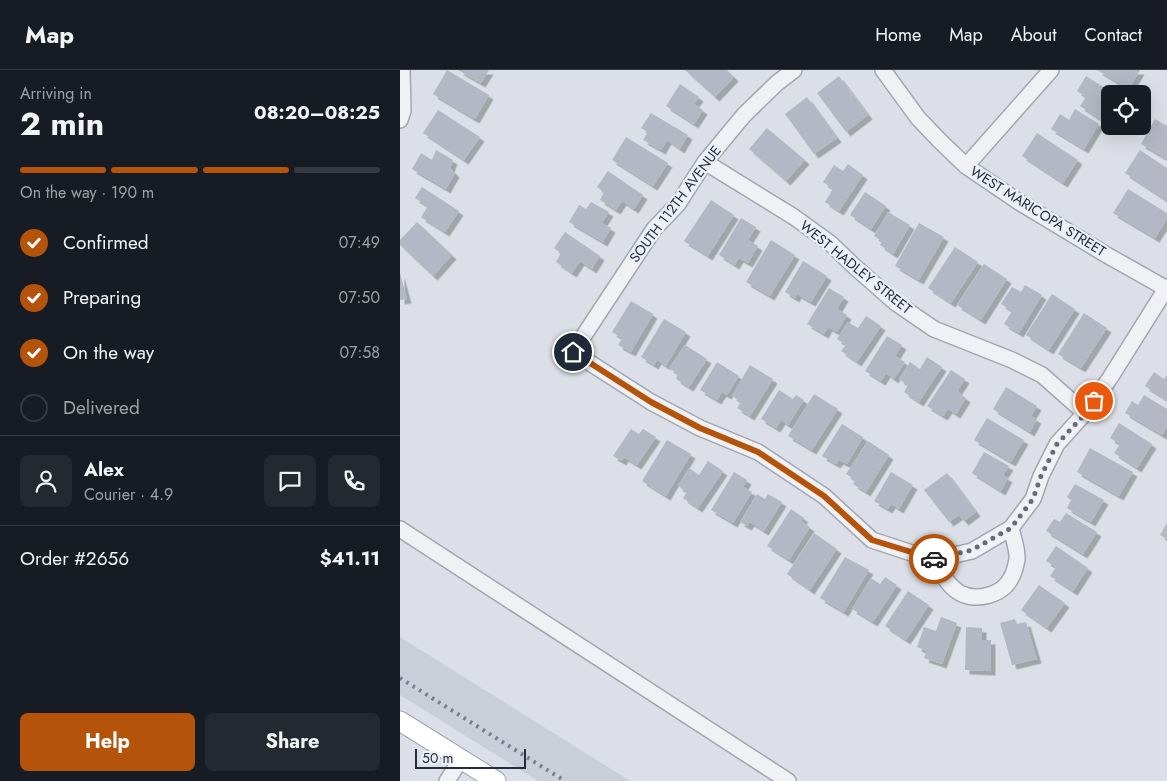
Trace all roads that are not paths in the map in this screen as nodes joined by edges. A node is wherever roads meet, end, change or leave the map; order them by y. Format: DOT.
graph roads {
  1 [pos="402,70"];
  2 [pos="794,70"];
  3 [pos="884,70"];
  4 [pos="1051,70"];
  5 [pos="400,120"];
  6 [pos="705,162"];
  7 [pos="966,166"];
  8 [pos="1167,288"];
  9 [pos="1086,413"];
  10 [pos="1011,528"];
  11 [pos="400,529"];
  12 [pos="933,560"];
  13 [pos="400,721"];
  14 [pos="461,759"];
  15 [pos="447,781"];
  16 [pos="496,781"];
  17 [pos="788,781"];
  1 -- 5 [label="street"];
  2 -- 6 [label="street, SOUTH 112TH AVENUE"];
  3 -- 7 [label="street, WEST MARICOPA STREET"];
  4 -- 7 [label="street"];
  6 -- 9 [label="street, WEST HADLEY STREET"];
  6 -- 12 [label="street, SOUTH 112TH AVENUE"];
  7 -- 8 [label="street, WEST MARICOPA STREET"];
  8 -- 9 [label="street"];
  9 -- 10 [label="street"];
  10 -- 12 [label="street"];
  10 -- 12 [label="street"];
  11 -- 17 [label="street"];
  13 -- 14 [label="main road"];
  14 -- 15 [label="street"];
  14 -- 16 [label="main road"];
}
